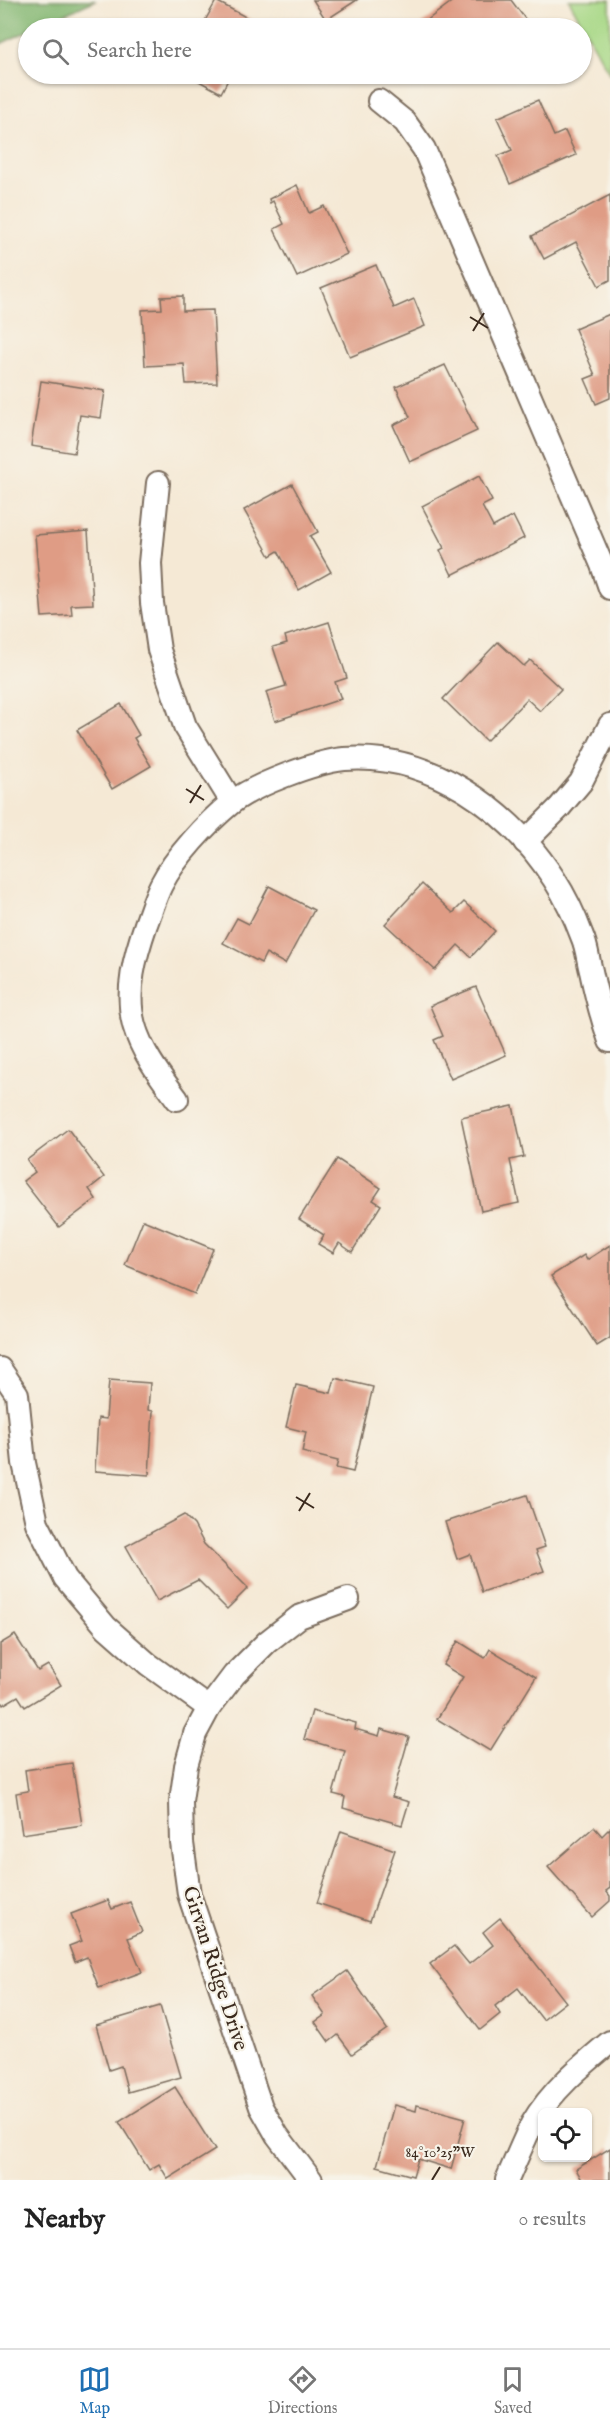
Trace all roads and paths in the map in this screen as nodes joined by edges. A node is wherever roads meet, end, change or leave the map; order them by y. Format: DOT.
graph roads {
  1 [pos="379,101"];
  2 [pos="159,483"];
  3 [pos="610,588"];
  4 [pos="610,725"];
  5 [pos="232,802"];
  6 [pos="525,842"];
  7 [pos="610,1041"];
  8 [pos="177,1099"];
  9 [pos="0,1369"];
  10 [pos="348,1599"];
  11 [pos="209,1708"];
  12 [pos="610,2042"];
  13 [pos="310,2180"];
  14 [pos="507,2180"];
  1 -- 3 [label="street"];
  2 -- 5 [label="street"];
  4 -- 6 [label="street"];
  5 -- 6 [label="street"];
  5 -- 8 [label="street"];
  6 -- 7 [label="street"];
  9 -- 11 [label="street"];
  10 -- 11 [label="street, Girvan Ridge Drive"];
  11 -- 13 [label="street, Girvan Ridge Drive"];
  12 -- 14 [label="street"];
}
